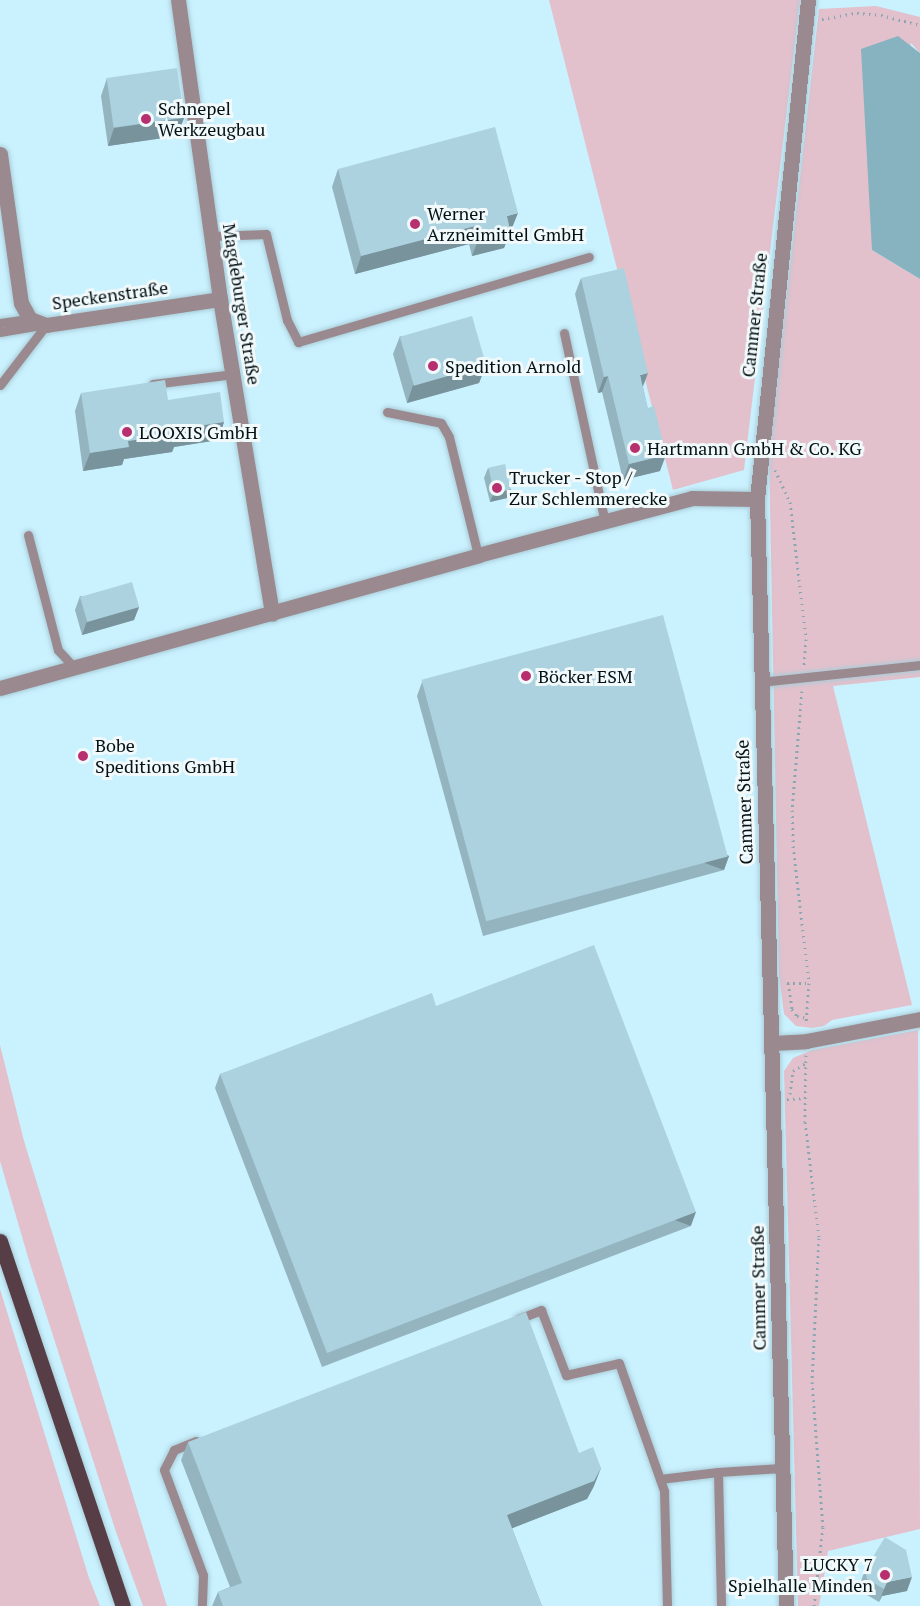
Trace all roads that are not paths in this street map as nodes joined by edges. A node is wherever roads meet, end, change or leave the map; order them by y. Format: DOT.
graph roads {
  1 [pos="178,0"];
  2 [pos="808,0"];
  3 [pos="0,154"];
  4 [pos="212,236"];
  5 [pos="589,257"];
  6 [pos="220,299"];
  7 [pos="30,319"];
  8 [pos="0,323"];
  9 [pos="46,325"];
  10 [pos="0,332"];
  11 [pos="564,333"];
  12 [pos="233,374"];
  13 [pos="0,385"];
  14 [pos="143,386"];
  15 [pos="387,412"];
  16 [pos="756,499"];
  17 [pos="605,522"];
  18 [pos="28,535"];
  19 [pos="478,555"];
  20 [pos="272,614"];
  21 [pos="920,665"];
  22 [pos="74,667"];
  23 [pos="760,682"];
  24 [pos="0,688"];
  25 [pos="920,1019"];
  26 [pos="772,1043"];
  27 [pos="0,1241"];
  28 [pos="507,1323"];
  29 [pos="207,1437"];
  30 [pos="781,1468"];
  31 [pos="718,1472"];
  32 [pos="660,1479"];
  33 [pos="123,1606"];
  34 [pos="202,1606"];
  35 [pos="667,1606"];
  36 [pos="721,1606"];
  37 [pos="786,1606"];
  1 -- 4 [label="street, Magdeburger Straße"];
  2 -- 16 [label="street, Cammer Straße"];
  3 -- 7 [label="street, Speckenstraße"];
  4 -- 5 [label="lane"];
  4 -- 6 [label="street, Magdeburger Straße"];
  6 -- 9 [label="street, Speckenstraße"];
  6 -- 12 [label="street, Magdeburger Straße"];
  7 -- 8 [label="lane"];
  7 -- 9 [label="street, Speckenstraße"];
  9 -- 10 [label="lane"];
  9 -- 13 [label="lane"];
  11 -- 17 [label="lane"];
  12 -- 14 [label="lane"];
  12 -- 20 [label="street, Magdeburger Straße"];
  15 -- 19 [label="lane"];
  16 -- 17 [label="street"];
  16 -- 23 [label="street, Cammer Straße"];
  17 -- 19 [label="street"];
  18 -- 22 [label="lane"];
  19 -- 20 [label="street"];
  20 -- 22 [label="street"];
  21 -- 23 [label="lane"];
  22 -- 24 [label="street"];
  23 -- 26 [label="street, Cammer Straße"];
  25 -- 26 [label="street"];
  26 -- 30 [label="street, Cammer Straße"];
  27 -- 33 [label="main road"];
  28 -- 32 [label="lane"];
  29 -- 34 [label="lane"];
  30 -- 31 [label="lane"];
  30 -- 37 [label="street, Cammer Straße"];
  31 -- 32 [label="lane"];
  31 -- 36 [label="lane"];
  32 -- 35 [label="lane"];
}
